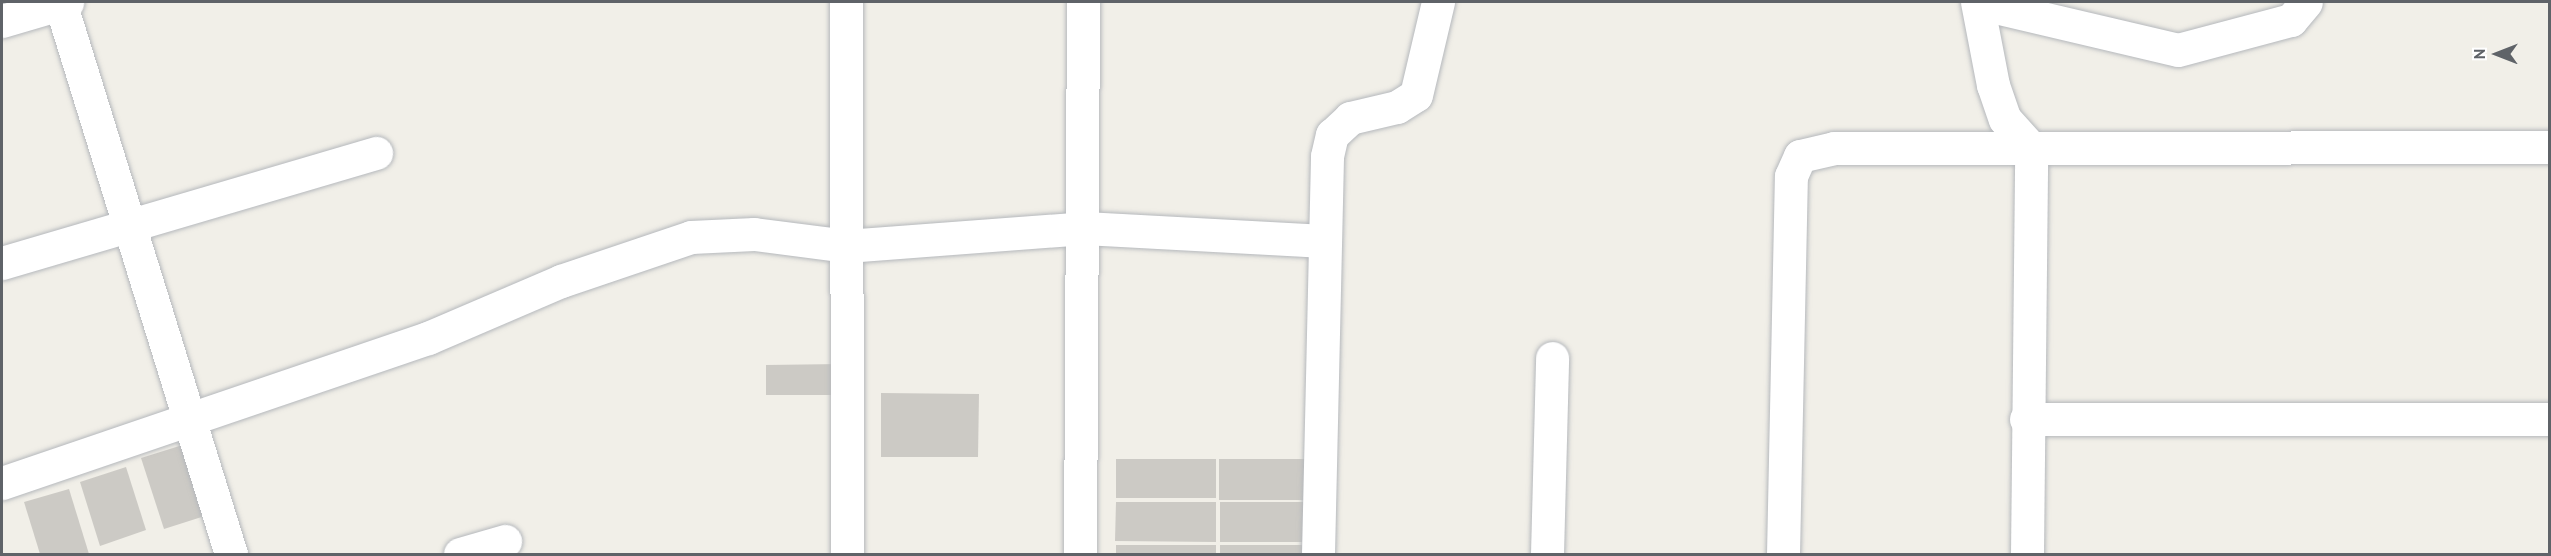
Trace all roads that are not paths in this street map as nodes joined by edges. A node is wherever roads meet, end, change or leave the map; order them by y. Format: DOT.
graph roads {
  1 [pos="62,2"];
  2 [pos="846,2"];
  3 [pos="1083,2"];
  4 [pos="1438,2"];
  5 [pos="1978,2"];
  6 [pos="2306,2"];
  7 [pos="2,21"];
  8 [pos="2550,147"];
  9 [pos="2031,148"];
  10 [pos="376,153"];
  11 [pos="130,227"];
  12 [pos="1084,228"];
  13 [pos="1325,240"];
  14 [pos="846,246"];
  15 [pos="2,263"];
  16 [pos="1552,358"];
  17 [pos="2026,420"];
  18 [pos="2550,420"];
  19 [pos="191,421"];
  20 [pos="2,483"];
  21 [pos="505,541"];
  22 [pos="231,555"];
  23 [pos="460,555"];
  24 [pos="847,555"];
  25 [pos="1080,555"];
  26 [pos="1318,555"];
  27 [pos="1548,555"];
  28 [pos="1783,555"];
  29 [pos="2027,555"];
  1 -- 7 [label="street"];
  1 -- 11 [label="street"];
  2 -- 14 [label="street"];
  3 -- 12 [label="street"];
  4 -- 13 [label="street"];
  5 -- 6 [label="street"];
  5 -- 9 [label="street"];
  8 -- 9 [label="street"];
  9 -- 17 [label="street"];
  9 -- 28 [label="street"];
  10 -- 11 [label="street"];
  11 -- 15 [label="street"];
  11 -- 19 [label="street"];
  12 -- 13 [label="street"];
  12 -- 14 [label="street"];
  12 -- 25 [label="street"];
  13 -- 26 [label="street"];
  14 -- 19 [label="street"];
  14 -- 24 [label="street"];
  16 -- 27 [label="street"];
  17 -- 18 [label="street"];
  17 -- 29 [label="street"];
  19 -- 20 [label="street"];
  19 -- 22 [label="street"];
  21 -- 23 [label="street"];
}
